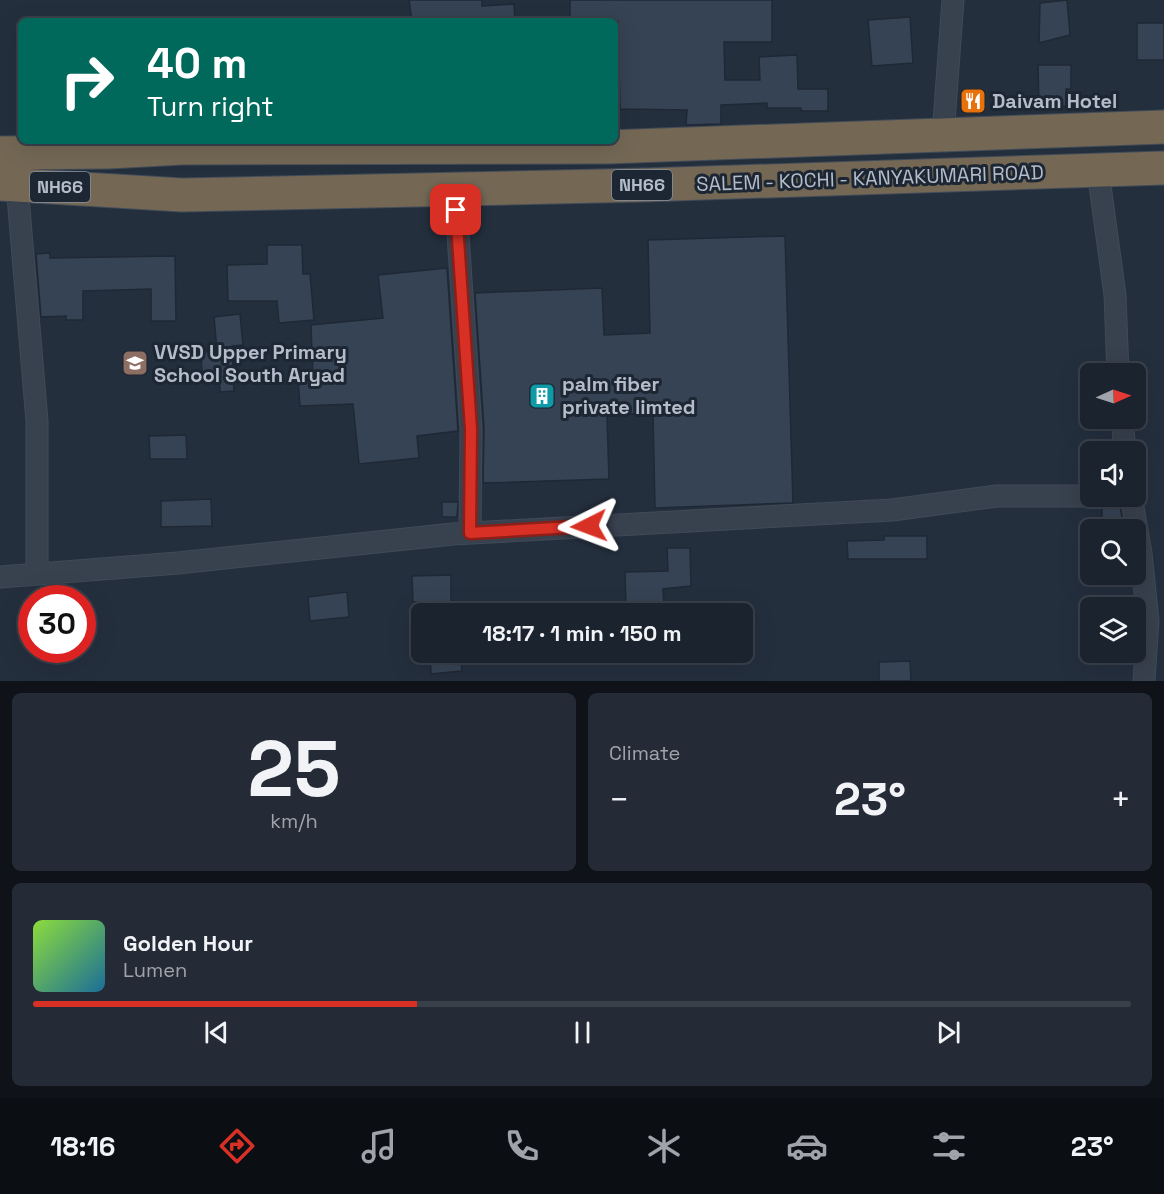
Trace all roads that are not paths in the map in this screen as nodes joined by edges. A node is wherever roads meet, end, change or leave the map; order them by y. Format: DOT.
graph roads {
  1 [pos="953,0"];
  2 [pos="1164,127"];
  3 [pos="944,135"];
  4 [pos="0,153"];
  5 [pos="1164,168"];
  6 [pos="1098,171"];
  7 [pos="9,185"];
  8 [pos="455,190"];
  9 [pos="1118,363"];
  10 [pos="1080,496"];
  11 [pos="1133,507"];
  12 [pos="470,533"];
  13 [pos="38,572"];
  14 [pos="0,577"];
  15 [pos="1144,681"];
  1 -- 3 [label="street"];
  2 -- 3 [label="highway, SALEM - KOCHI - KANYAKUMARI ROAD / NH66"];
  3 -- 4 [label="highway, SALEM - KOCHI - KANYAKUMARI ROAD / NH66"];
  5 -- 6 [label="highway, SALEM - KOCHI - KANYAKUMARI ROAD / NH66"];
  6 -- 8 [label="highway, SALEM - KOCHI - KANYAKUMARI ROAD / NH66"];
  6 -- 9 [label="street"];
  7 -- 8 [label="highway, SALEM - KOCHI - KANYAKUMARI ROAD / NH66"];
  7 -- 13 [label="street"];
  8 -- 12 [label="street"];
  10 -- 12 [label="street"];
  11 -- 15 [label="street"];
  12 -- 13 [label="street"];
  13 -- 14 [label="street"];
}
